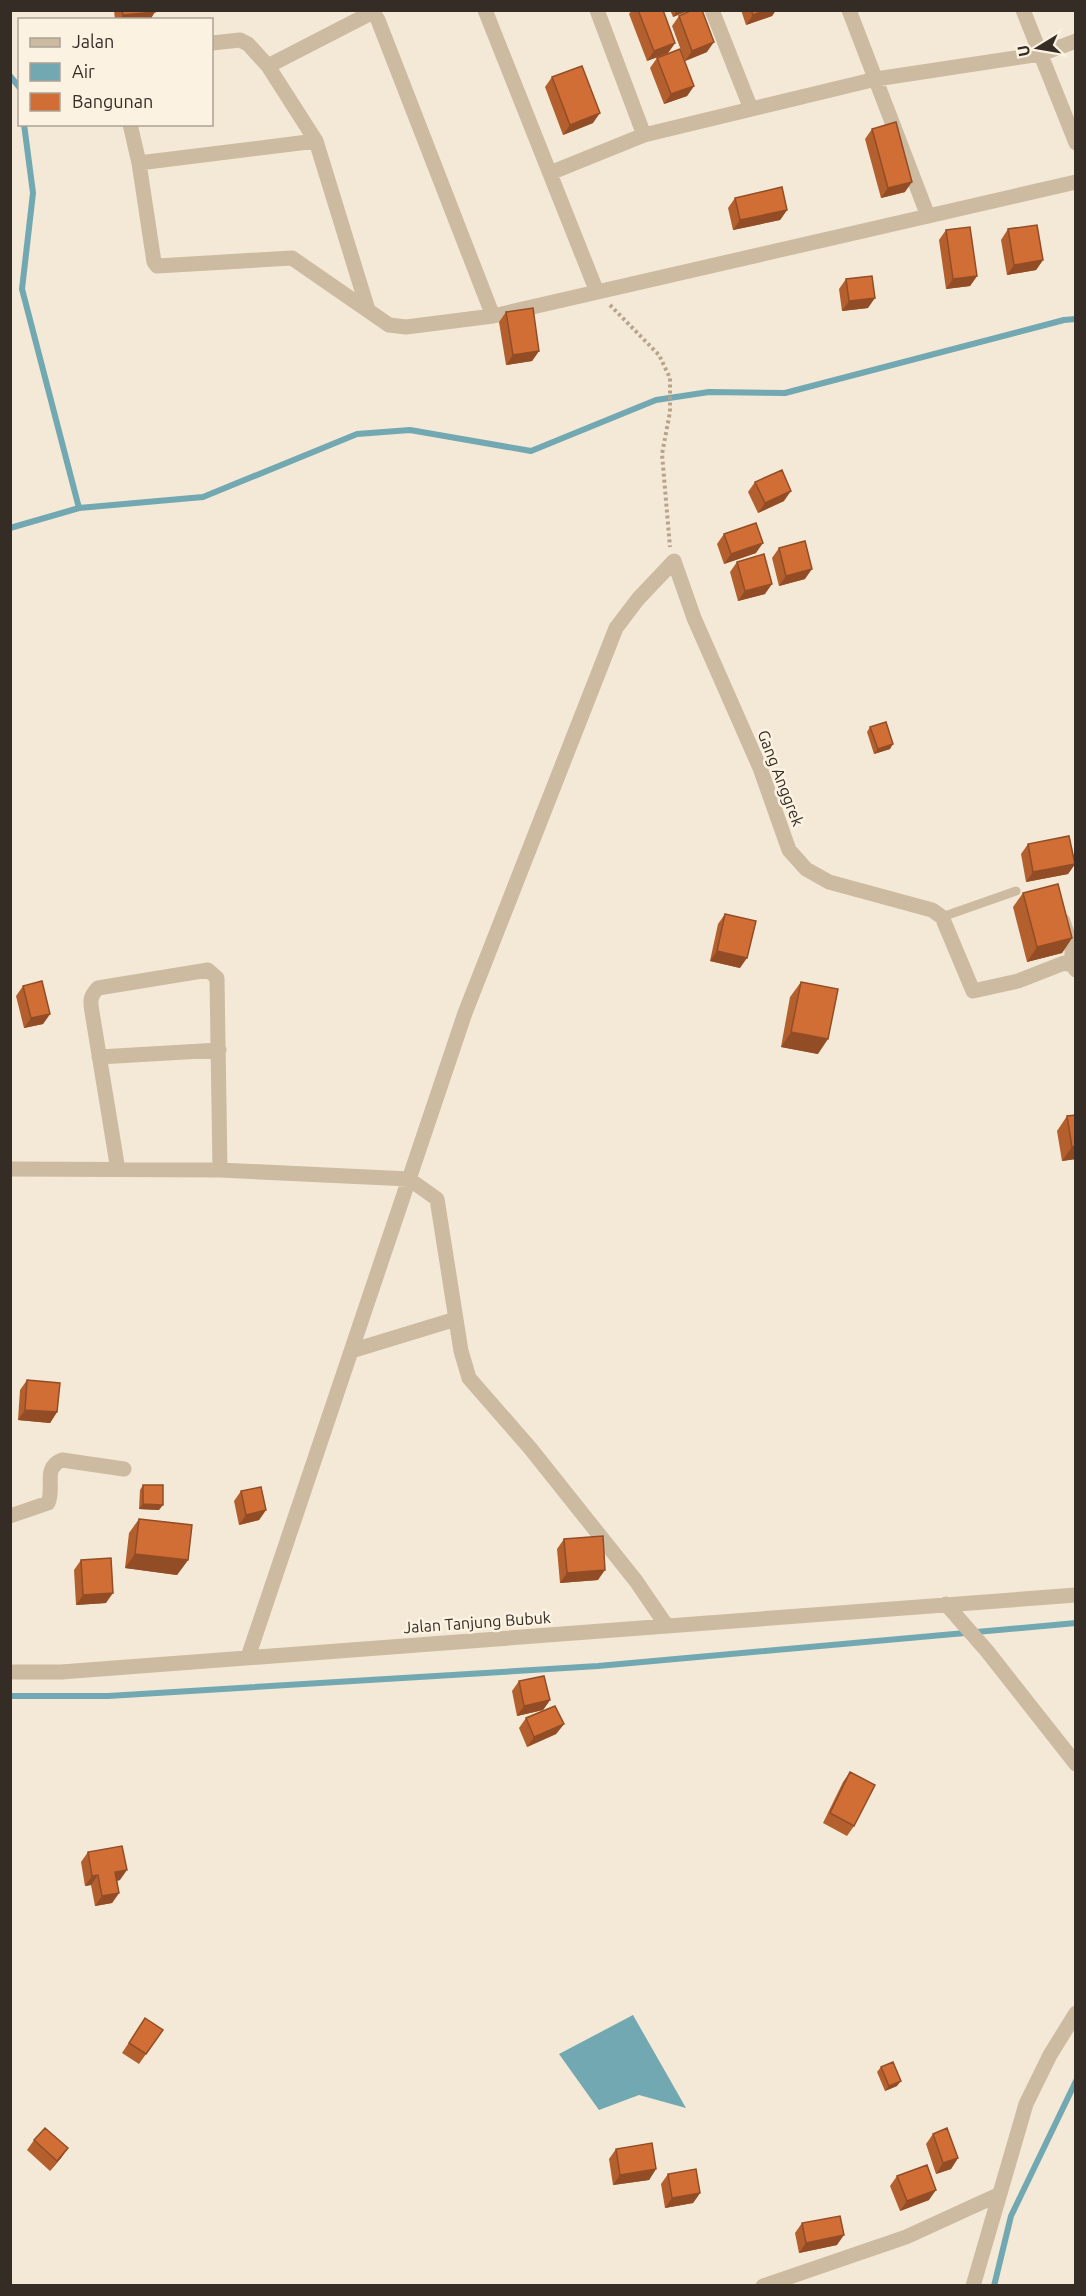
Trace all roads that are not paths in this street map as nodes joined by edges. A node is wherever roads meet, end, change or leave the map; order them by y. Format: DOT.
graph roads {
  1 [pos="485,10"];
  2 [pos="597,10"];
  3 [pos="712,10"];
  4 [pos="849,10"];
  5 [pos="1023,10"];
  6 [pos="1076,41"];
  7 [pos="213,43"];
  8 [pos="1041,54"];
  9 [pos="268,66"];
  10 [pos="876,80"];
  11 [pos="751,109"];
  12 [pos="130,126"];
  13 [pos="644,135"];
  14 [pos="316,141"];
  15 [pos="1076,143"];
  16 [pos="139,164"];
  17 [pos="550,173"];
  18 [pos="1076,182"];
  19 [pos="928,216"];
  20 [pos="597,292"];
  21 [pos="368,309"];
  22 [pos="493,316"];
  23 [pos="1016,891"];
  24 [pos="1059,909"];
  25 [pos="942,917"];
  26 [pos="1074,968"];
  27 [pos="219,1050"];
  28 [pos="99,1057"];
  29 [pos="10,1169"];
  30 [pos="118,1170"];
  31 [pos="220,1170"];
  32 [pos="409,1179"];
  33 [pos="456,1319"];
  34 [pos="351,1351"];
  35 [pos="124,1469"];
  36 [pos="10,1516"];
  37 [pos="1076,1595"];
  38 [pos="946,1604"];
  39 [pos="666,1625"];
  40 [pos="248,1657"];
  41 [pos="10,1672"];
  42 [pos="1076,1764"];
  43 [pos="1076,2013"];
  44 [pos="1000,2194"];
  45 [pos="763,2286"];
  46 [pos="974,2286"];
  1 -- 17 [label="street"];
  2 -- 13 [label="street"];
  3 -- 11 [label="street"];
  4 -- 10 [label="street"];
  5 -- 8 [label="street"];
  6 -- 8 [label="street"];
  7 -- 9 [label="street"];
  8 -- 10 [label="street"];
  8 -- 15 [label="street"];
  9 -- 14 [label="street"];
  9 -- 22 [label="street"];
  10 -- 11 [label="street"];
  10 -- 19 [label="street"];
  11 -- 13 [label="street"];
  12 -- 16 [label="street"];
  13 -- 17 [label="street"];
  14 -- 16 [label="street"];
  14 -- 21 [label="street"];
  16 -- 21 [label="street"];
  17 -- 20 [label="street"];
  18 -- 19 [label="street"];
  19 -- 20 [label="street"];
  20 -- 22 [label="street"];
  21 -- 22 [label="street"];
  23 -- 25 [label="lane"];
  24 -- 26 [label="street"];
  25 -- 26 [label="street"];
  25 -- 32 [label="street, Gang Anggrek"];
  27 -- 28 [label="street"];
  27 -- 28 [label="street"];
  27 -- 31 [label="street"];
  28 -- 30 [label="street"];
  29 -- 30 [label="street"];
  30 -- 31 [label="street"];
  31 -- 32 [label="street"];
  32 -- 33 [label="street"];
  32 -- 34 [label="street"];
  33 -- 34 [label="street"];
  33 -- 39 [label="street"];
  34 -- 40 [label="street"];
  35 -- 36 [label="street"];
  37 -- 38 [label="street, Jalan Tanjung Bubuk"];
  38 -- 39 [label="street, Jalan Tanjung Bubuk"];
  38 -- 42 [label="street"];
  39 -- 40 [label="street, Jalan Tanjung Bubuk"];
  40 -- 41 [label="street, Jalan Tanjung Bubuk"];
  43 -- 44 [label="street"];
  44 -- 45 [label="street"];
  44 -- 46 [label="street"];
}
